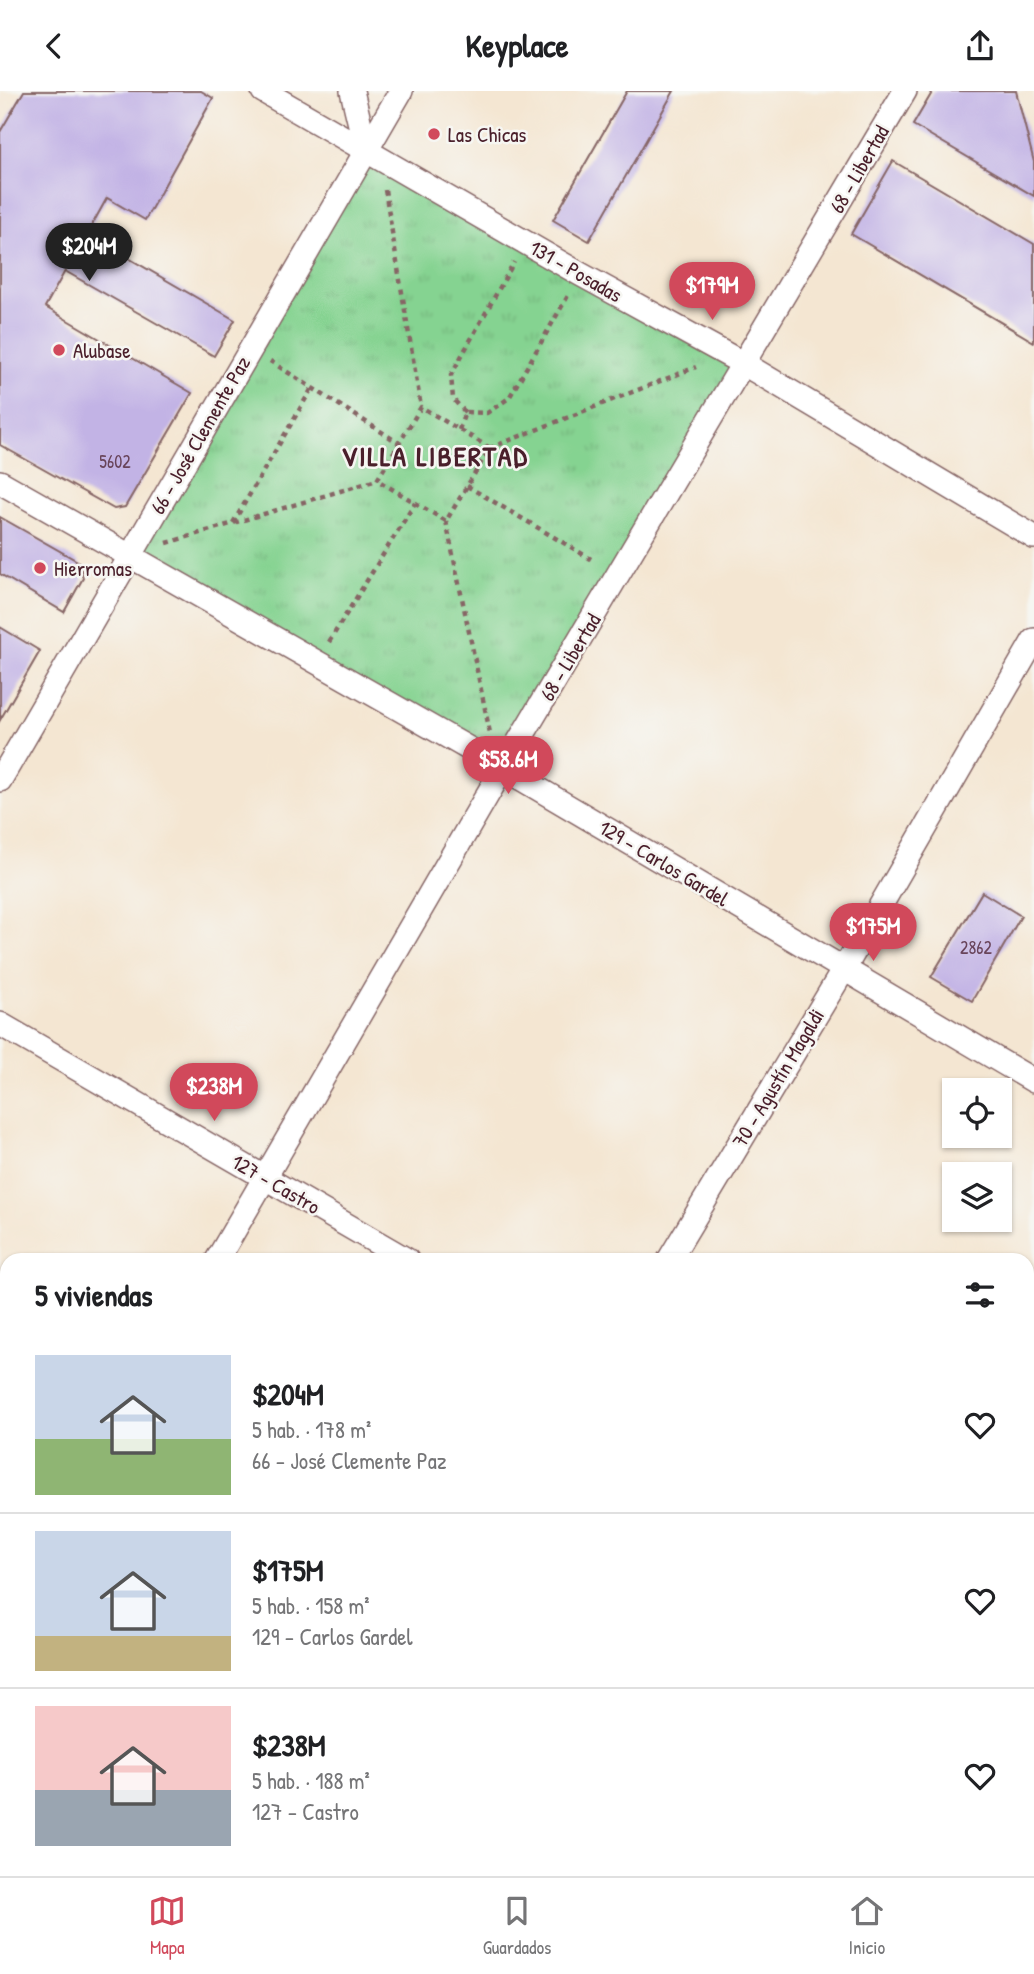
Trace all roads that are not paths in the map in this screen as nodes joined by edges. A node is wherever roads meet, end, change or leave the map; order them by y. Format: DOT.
graph roads {
  1 [pos="263,91"];
  2 [pos="352,91"];
  3 [pos="401,91"];
  4 [pos="905,91"];
  5 [pos="373,154"];
  6 [pos="744,364"];
  7 [pos="0,482"];
  8 [pos="1034,537"];
  9 [pos="131,556"];
  10 [pos="1034,640"];
  11 [pos="503,768"];
  12 [pos="0,780"];
  13 [pos="844,969"];
  14 [pos="0,1024"];
  15 [pos="1034,1081"];
  16 [pos="265,1178"];
  17 [pos="221,1253"];
  18 [pos="395,1253"];
  19 [pos="673,1253"];
  1 -- 5 [label="street, 131 - Posadas"];
  2 -- 5 [label="street"];
  3 -- 5 [label="street, 66 - José Clemente Paz"];
  4 -- 6 [label="street, 68 - Libertad"];
  5 -- 6 [label="street, 131 - Posadas"];
  5 -- 9 [label="street, 66 - José Clemente Paz"];
  6 -- 8 [label="street, 131 - Posadas"];
  6 -- 11 [label="street, 68 - Libertad"];
  7 -- 9 [label="street, 129 - Carlos Gardel"];
  9 -- 11 [label="street, 129 - Carlos Gardel"];
  9 -- 12 [label="street, 66 - José Clemente Paz"];
  10 -- 13 [label="street, 70 - Agustín Magaldi"];
  11 -- 13 [label="street, 129 - Carlos Gardel"];
  11 -- 16 [label="street, 68 - Libertad"];
  13 -- 15 [label="street, 129 - Carlos Gardel"];
  13 -- 19 [label="street, 70 - Agustín Magaldi"];
  14 -- 16 [label="street, 127 - Castro"];
  16 -- 17 [label="street, 68 - Libertad"];
  16 -- 18 [label="street, 127 - Castro"];
}
